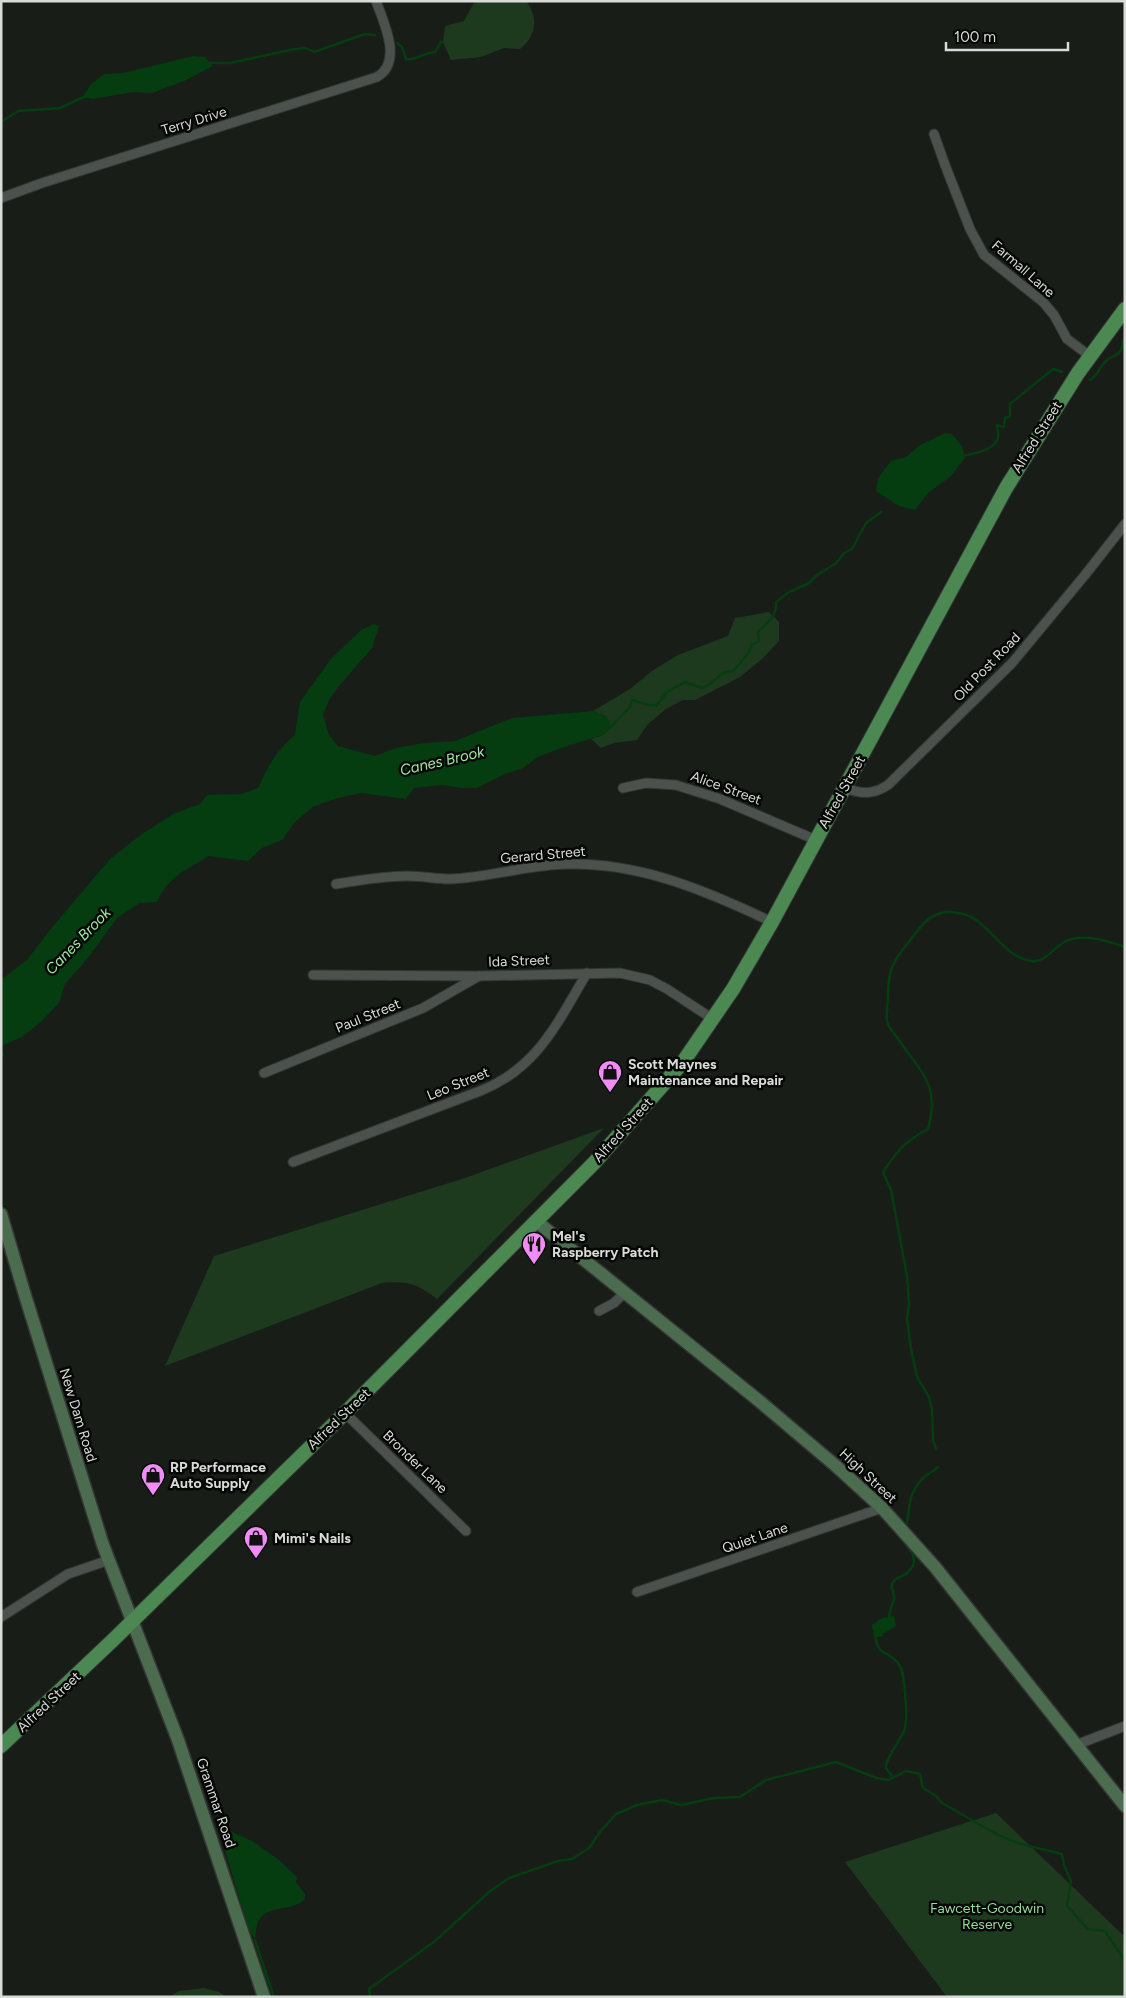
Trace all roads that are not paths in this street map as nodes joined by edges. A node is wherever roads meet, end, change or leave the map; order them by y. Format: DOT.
graph roads {
  1 [pos="376,1"];
  2 [pos="934,134"];
  3 [pos="1,198"];
  4 [pos="1125,309"];
  5 [pos="1090,356"];
  6 [pos="1125,524"];
  7 [pos="623,788"];
  8 [pos="845,788"];
  9 [pos="816,840"];
  10 [pos="336,884"];
  11 [pos="772,922"];
  12 [pos="587,973"];
  13 [pos="313,975"];
  14 [pos="479,976"];
  15 [pos="713,1019"];
  16 [pos="264,1073"];
  17 [pos="293,1162"];
  18 [pos="1,1214"];
  19 [pos="536,1221"];
  20 [pos="625,1292"];
  21 [pos="599,1311"];
  22 [pos="345,1413"];
  23 [pos="882,1508"];
  24 [pos="466,1531"];
  25 [pos="109,1560"];
  26 [pos="637,1592"];
  27 [pos="1,1617"];
  28 [pos="132,1622"];
  29 [pos="1125,1726"];
  30 [pos="1076,1745"];
  31 [pos="1,1746"];
  32 [pos="1125,1806"];
  33 [pos="264,1997"];
  1 -- 3 [label="street, Terry Drive"];
  2 -- 5 [label="street, Farmall Lane"];
  4 -- 5 [label="main road, Alfred Street"];
  5 -- 8 [label="main road, Alfred Street"];
  6 -- 8 [label="street, Old Post Road"];
  7 -- 9 [label="street, Alice Street"];
  8 -- 9 [label="main road, Alfred Street"];
  9 -- 11 [label="main road, Alfred Street"];
  10 -- 11 [label="street, Gerard Street"];
  11 -- 15 [label="main road, Alfred Street"];
  12 -- 14 [label="street, Ida Street"];
  12 -- 15 [label="street, Ida Street"];
  12 -- 17 [label="street, Leo Street"];
  13 -- 14 [label="street, Ida Street"];
  14 -- 16 [label="street, Paul Street"];
  15 -- 19 [label="main road, Alfred Street"];
  18 -- 25 [label="street, New Dam Road"];
  19 -- 20 [label="street, High Street"];
  19 -- 22 [label="main road, Alfred Street"];
  20 -- 21 [label="street"];
  20 -- 23 [label="street, High Street"];
  22 -- 24 [label="street, Bronder Lane"];
  22 -- 28 [label="main road, Alfred Street"];
  23 -- 26 [label="street, Quiet Lane"];
  23 -- 30 [label="street, High Street"];
  25 -- 27 [label="street"];
  25 -- 28 [label="street, New Dam Road"];
  28 -- 31 [label="main road, Alfred Street"];
  28 -- 33 [label="street, Grammar Road"];
  29 -- 30 [label="street"];
  30 -- 32 [label="street, High Street"];
}
